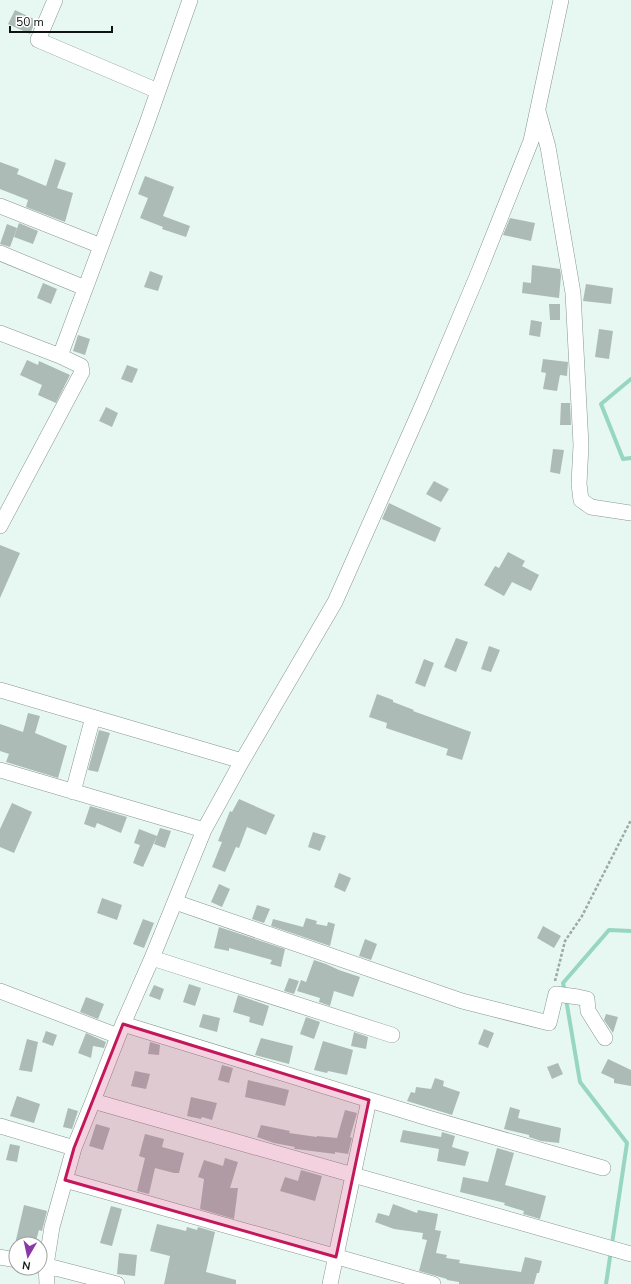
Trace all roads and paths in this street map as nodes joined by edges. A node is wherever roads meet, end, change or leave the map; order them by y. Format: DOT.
graph roads {
  1 [pos="55,0"];
  2 [pos="190,0"];
  3 [pos="561,0"];
  4 [pos="158,91"];
  5 [pos="538,108"];
  6 [pos="0,206"];
  7 [pos="101,246"];
  8 [pos="0,253"];
  9 [pos="85,288"];
  10 [pos="0,333"];
  11 [pos="60,356"];
  12 [pos="631,513"];
  13 [pos="0,526"];
  14 [pos="0,690"];
  15 [pos="93,717"];
  16 [pos="242,761"];
  17 [pos="0,770"];
  18 [pos="73,792"];
  19 [pos="631,820"];
  20 [pos="204,830"];
  21 [pos="175,902"];
  22 [pos="152,958"];
  23 [pos="0,991"];
  24 [pos="559,994"];
  25 [pos="121,1030"];
  26 [pos="392,1035"];
  27 [pos="605,1038"];
  28 [pos="368,1100"];
  29 [pos="93,1101"];
  30 [pos="0,1126"];
  31 [pos="74,1148"];
  32 [pos="603,1168"];
  33 [pos="353,1175"];
  34 [pos="65,1180"];
  35 [pos="48,1243"];
  36 [pos="627,1253"];
  37 [pos="336,1256"];
  38 [pos="48,1265"];
  39 [pos="117,1284"];
  40 [pos="330,1284"];
  41 [pos="433,1284"];
  1 -- 4 [label="street"];
  2 -- 4 [label="street"];
  3 -- 5 [label="street"];
  4 -- 7 [label="street"];
  5 -- 12 [label="street"];
  5 -- 16 [label="street"];
  6 -- 7 [label="street"];
  7 -- 9 [label="street"];
  8 -- 9 [label="street"];
  9 -- 11 [label="street"];
  10 -- 11 [label="street"];
  11 -- 13 [label="street"];
  14 -- 15 [label="street"];
  15 -- 16 [label="street"];
  15 -- 18 [label="street"];
  16 -- 20 [label="street"];
  17 -- 18 [label="street"];
  18 -- 20 [label="street"];
  19 -- 24 [label="path"];
  20 -- 21 [label="street"];
  21 -- 22 [label="street"];
  21 -- 24 [label="street"];
  22 -- 25 [label="street"];
  22 -- 26 [label="street"];
  23 -- 25 [label="street"];
  24 -- 27 [label="street"];
  25 -- 28 [label="street"];
  25 -- 29 [label="street"];
  28 -- 32 [label="street"];
  28 -- 33 [label="street"];
  29 -- 31 [label="street"];
  29 -- 33 [label="street"];
  30 -- 31 [label="street"];
  31 -- 34 [label="street"];
  33 -- 36 [label="street"];
  33 -- 37 [label="street"];
  34 -- 35 [label="street"];
  34 -- 37 [label="street"];
  37 -- 40 [label="street"];
  37 -- 41 [label="street"];
  38 -- 39 [label="street"];
}
